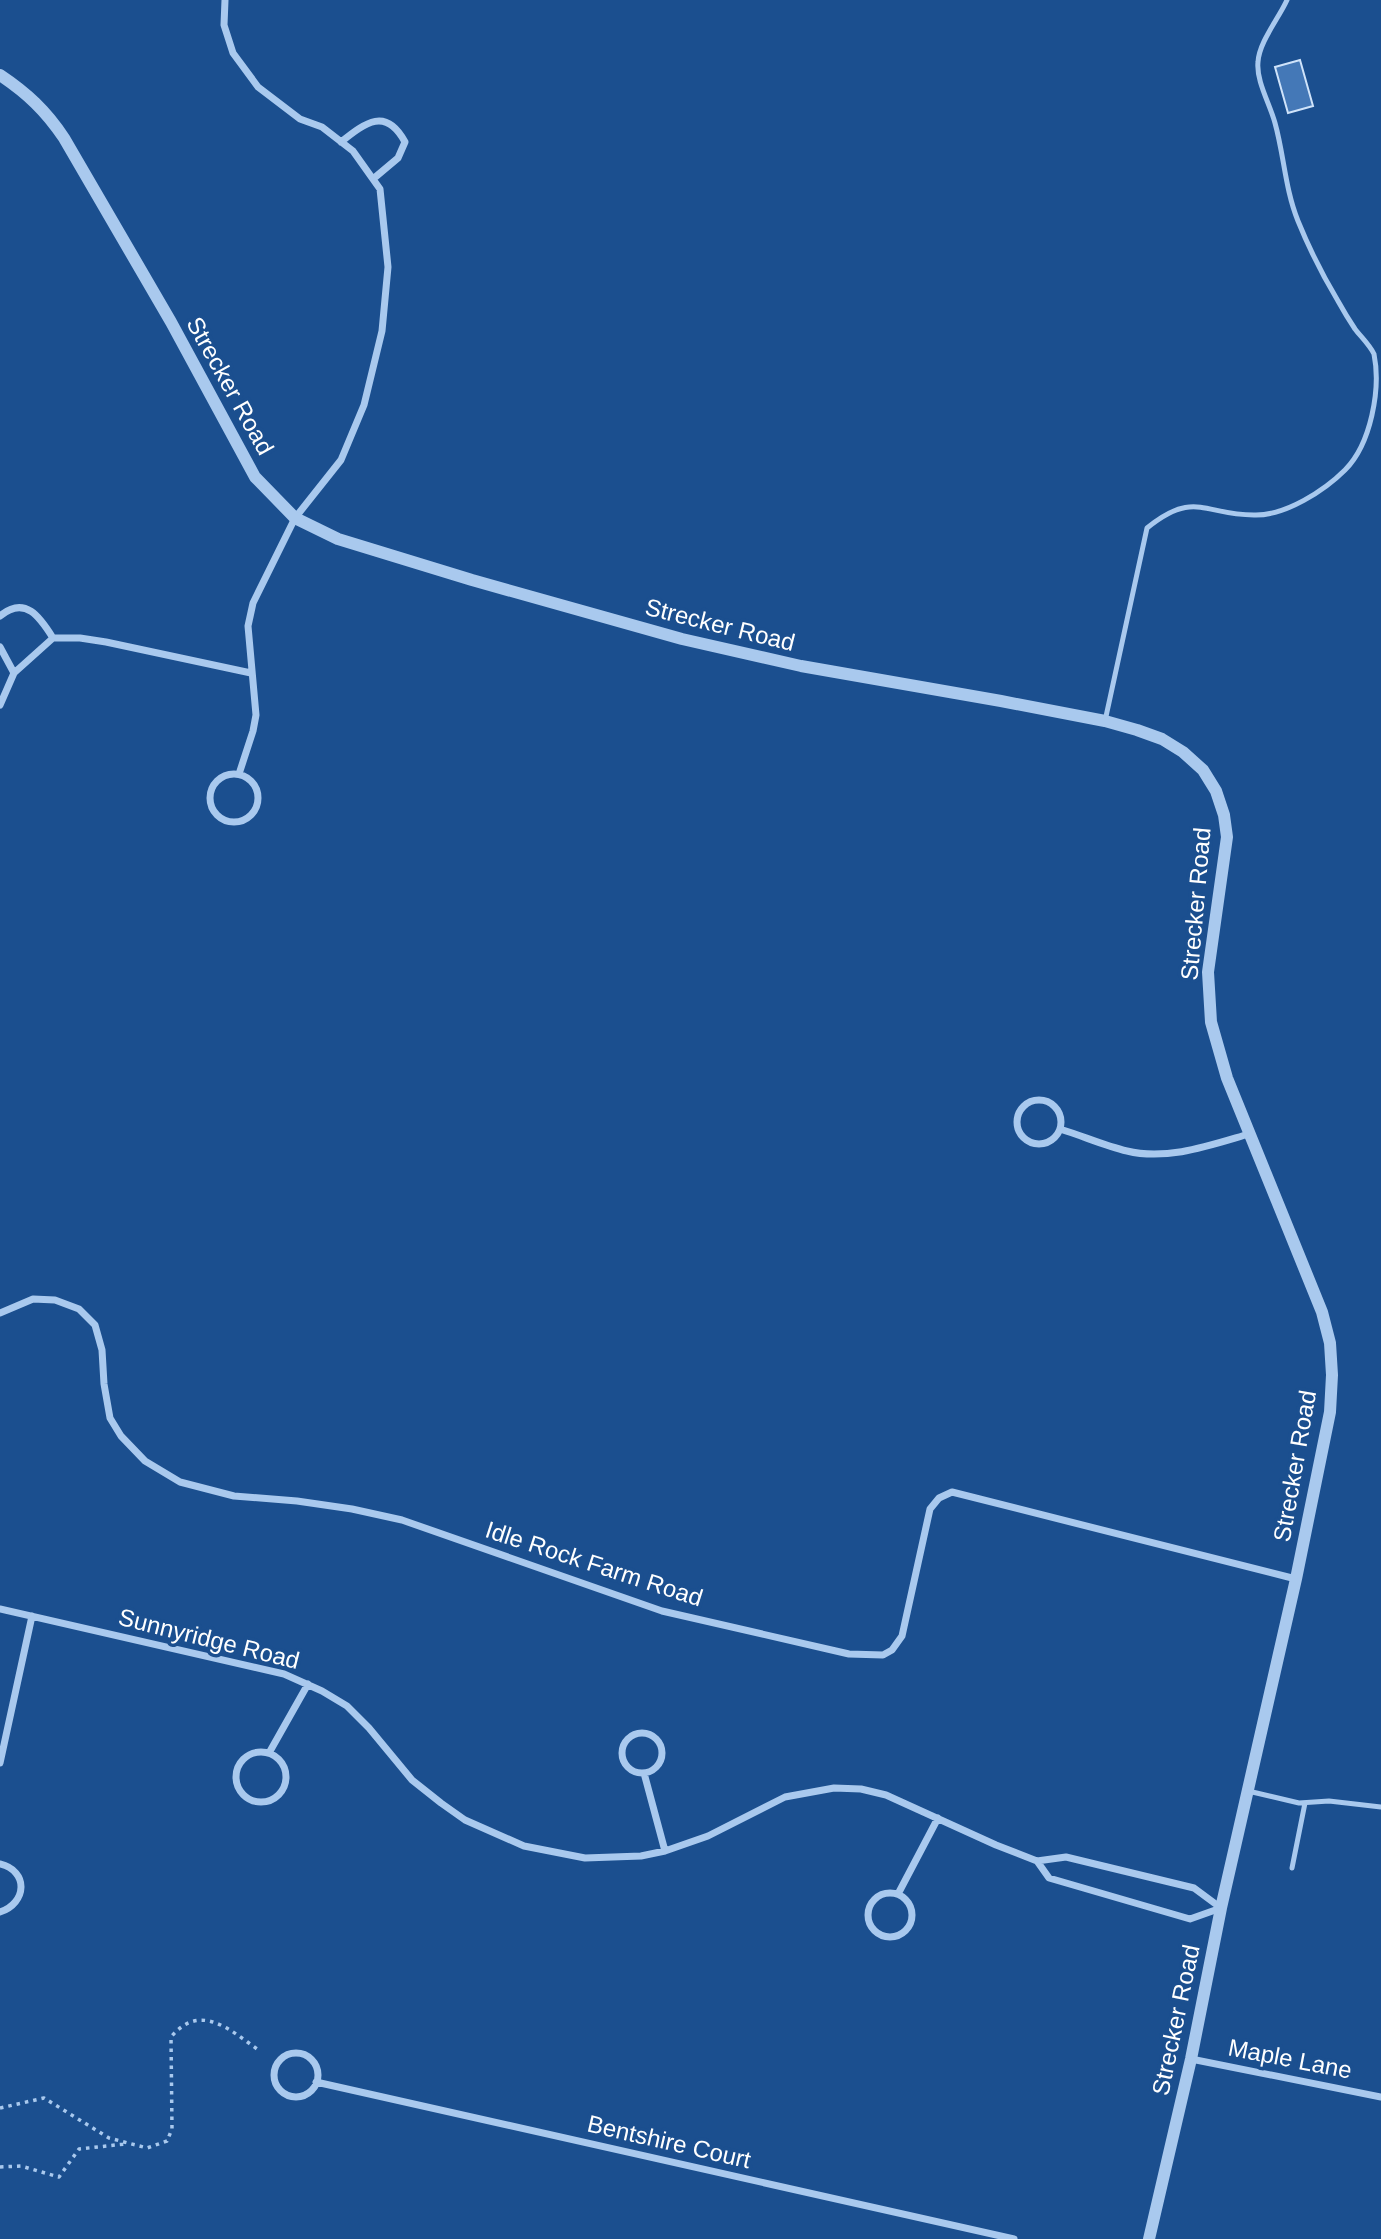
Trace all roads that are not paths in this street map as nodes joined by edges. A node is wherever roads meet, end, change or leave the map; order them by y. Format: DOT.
graph roads {
  1 [pos="225,0"];
  2 [pos="1287,0"];
  3 [pos="0,75"];
  4 [pos="341,142"];
  5 [pos="373,179"];
  6 [pos="295,518"];
  7 [pos="0,616"];
  8 [pos="53,639"];
  9 [pos="0,647"];
  10 [pos="14,673"];
  11 [pos="251,673"];
  12 [pos="0,705"];
  13 [pos="1105,721"];
  14 [pos="239,774"];
  15 [pos="1060,1129"];
  16 [pos="1250,1134"];
  17 [pos="0,1312"];
  18 [pos="1296,1579"];
  19 [pos="0,1609"];
  20 [pos="32,1616"];
  21 [pos="308,1684"];
  22 [pos="269,1753"];
  23 [pos="0,1763"];
  24 [pos="644,1773"];
  25 [pos="1248,1791"];
  26 [pos="1305,1803"];
  27 [pos="1381,1807"];
  28 [pos="938,1818"];
  29 [pos="665,1851"];
  30 [pos="1037,1861"];
  31 [pos="0,1864"];
  32 [pos="1292,1868"];
  33 [pos="898,1894"];
  34 [pos="1221,1908"];
  35 [pos="0,1912"];
  36 [pos="1191,2059"];
  37 [pos="316,2082"];
  38 [pos="1381,2097"];
  39 [pos="1014,2239"];
  40 [pos="1149,2239"];
  1 -- 4 [label="street"];
  2 -- 13 [label="lane"];
  3 -- 6 [label="street, Strecker Road"];
  4 -- 5 [label="street"];
  4 -- 5 [label="street"];
  5 -- 6 [label="street"];
  6 -- 11 [label="street"];
  6 -- 13 [label="street, Strecker Road"];
  7 -- 8 [label="street"];
  8 -- 10 [label="street"];
  8 -- 11 [label="street"];
  9 -- 10 [label="street"];
  10 -- 12 [label="street"];
  11 -- 14 [label="street"];
  13 -- 16 [label="street, Strecker Road"];
  14 -- 14 [label="street"];
  15 -- 15 [label="street"];
  15 -- 16 [label="street"];
  16 -- 18 [label="street, Strecker Road"];
  17 -- 18 [label="street, Idle Rock Farm Road"];
  18 -- 25 [label="street, Strecker Road"];
  19 -- 20 [label="street, Sunnyridge Road"];
  20 -- 21 [label="street, Sunnyridge Road"];
  20 -- 23 [label="street"];
  21 -- 22 [label="street"];
  21 -- 29 [label="street, Sunnyridge Road"];
  22 -- 22 [label="street"];
  24 -- 24 [label="street"];
  24 -- 29 [label="street"];
  25 -- 26 [label="lane"];
  25 -- 34 [label="street, Strecker Road"];
  26 -- 27 [label="lane"];
  26 -- 32 [label="lane"];
  28 -- 29 [label="street, Sunnyridge Road"];
  28 -- 30 [label="street, Sunnyridge Road"];
  28 -- 33 [label="street"];
  30 -- 34 [label="street, Sunnyridge Road"];
  30 -- 34 [label="street, Sunnyridge Road"];
  31 -- 35 [label="street"];
  33 -- 33 [label="street"];
  34 -- 36 [label="street, Strecker Road"];
  36 -- 38 [label="street, Maple Lane"];
  36 -- 40 [label="street, Strecker Road"];
  37 -- 37 [label="street"];
  37 -- 39 [label="street, Bentshire Court"];
}
